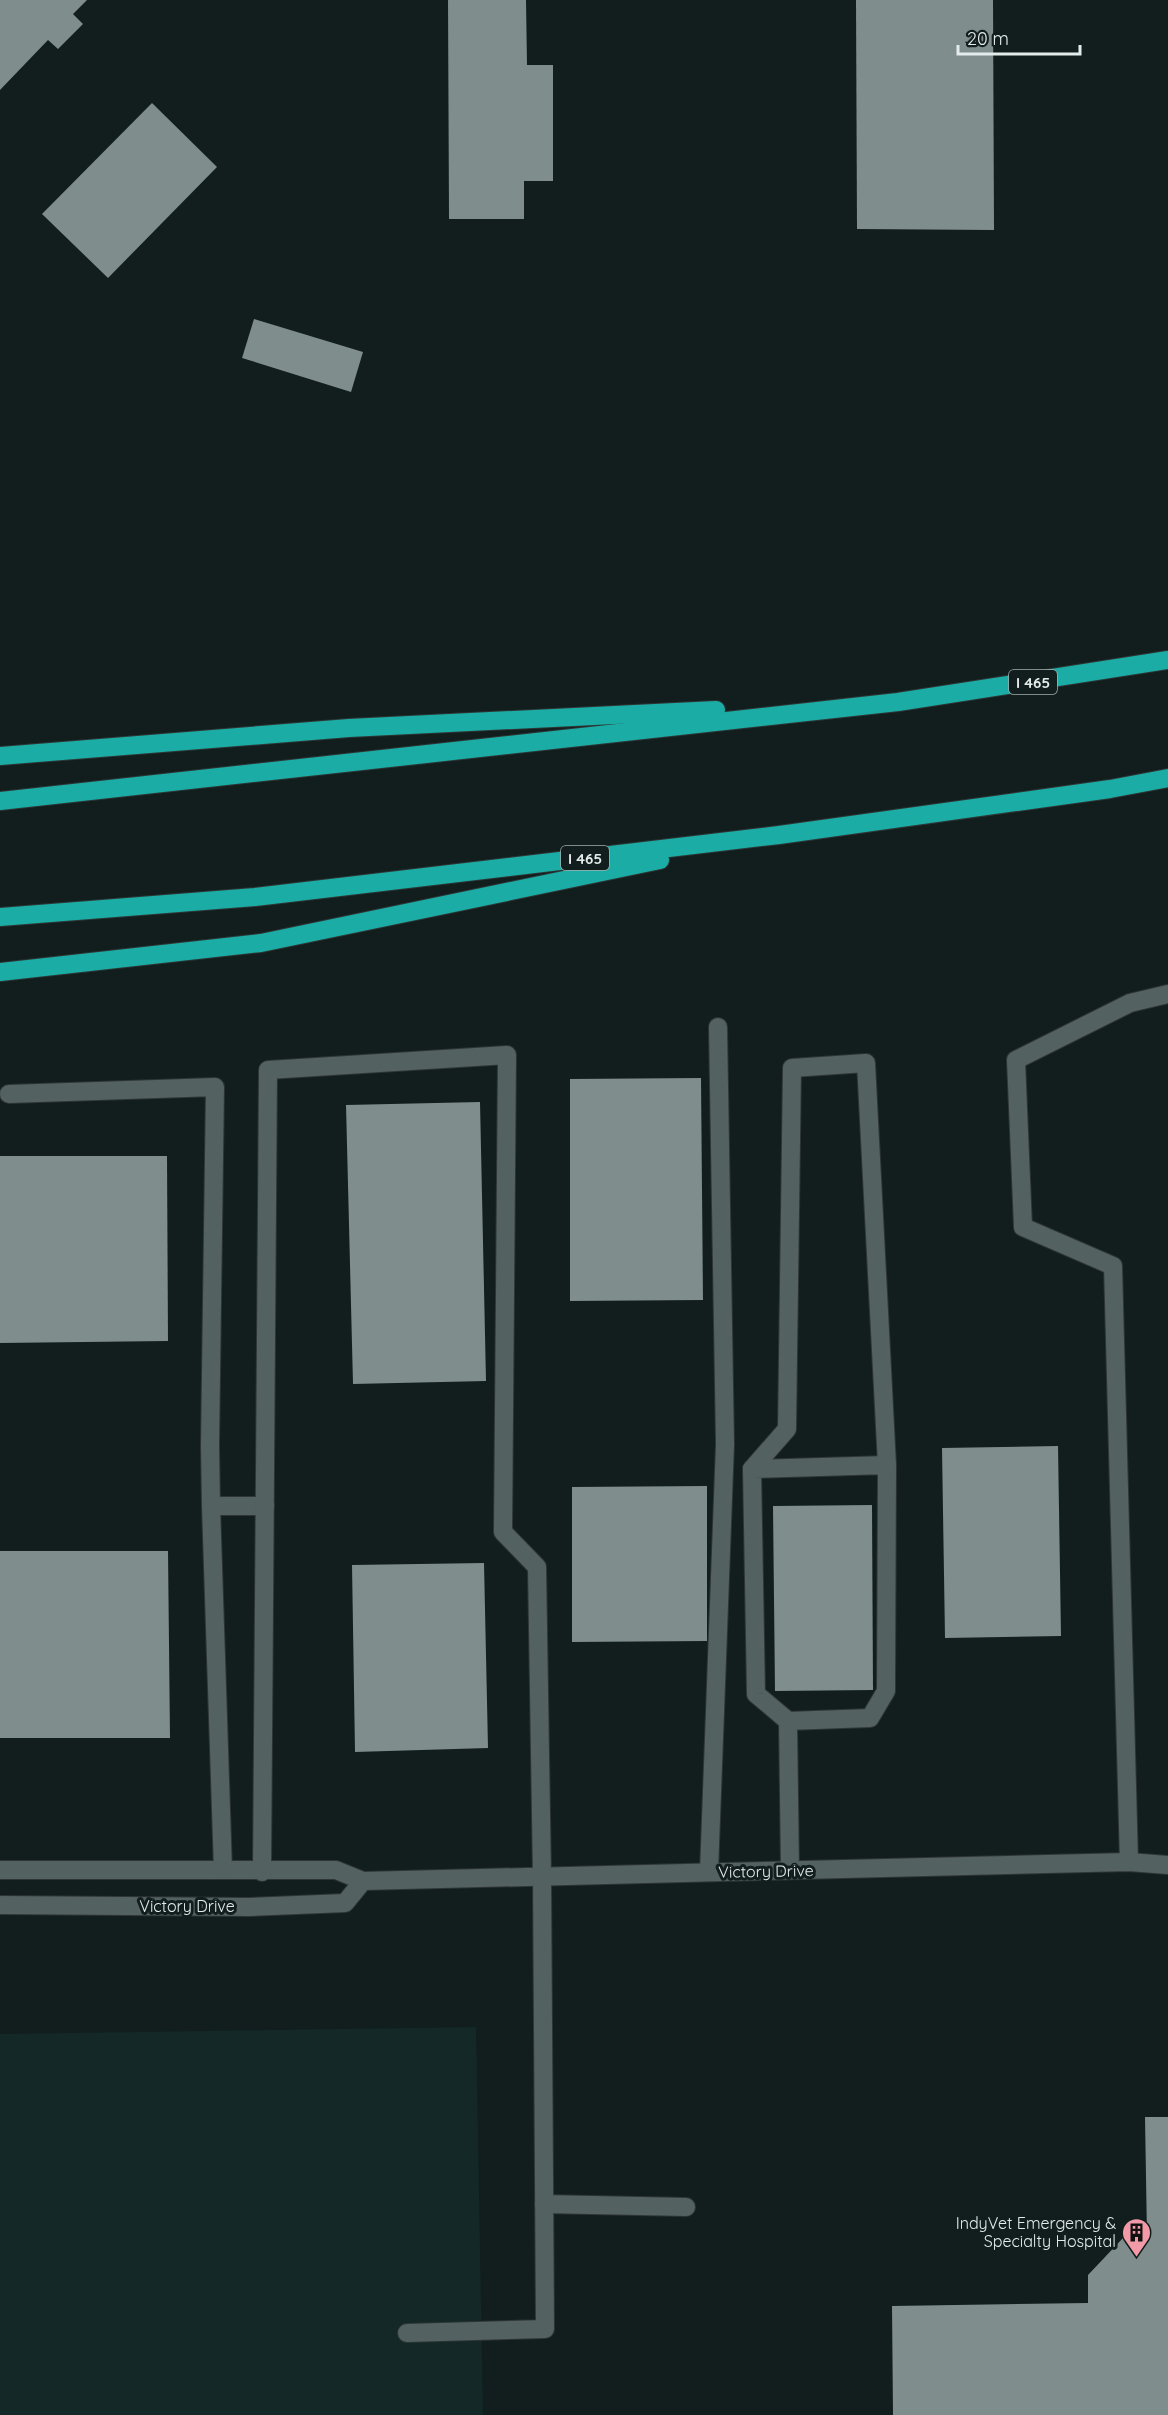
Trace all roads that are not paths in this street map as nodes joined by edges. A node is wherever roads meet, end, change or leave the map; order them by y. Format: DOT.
graph roads {
  1 [pos="1168,660"];
  2 [pos="898,702"];
  3 [pos="0,756"];
  4 [pos="1168,778"];
  5 [pos="0,801"];
  6 [pos="779,835"];
  7 [pos="0,917"];
  8 [pos="0,972"];
  9 [pos="1168,994"];
  10 [pos="718,1027"];
  11 [pos="9,1094"];
  12 [pos="887,1465"];
  13 [pos="752,1469"];
  14 [pos="211,1506"];
  15 [pos="264,1506"];
  16 [pos="788,1721"];
  17 [pos="1128,1862"];
  18 [pos="1168,1865"];
  19 [pos="0,1870"];
  20 [pos="223,1870"];
  21 [pos="790,1870"];
  22 [pos="262,1872"];
  23 [pos="710,1872"];
  24 [pos="542,1876"];
  25 [pos="363,1881"];
  26 [pos="0,1905"];
  27 [pos="544,2204"];
  28 [pos="686,2207"];
  29 [pos="407,2333"];
  1 -- 2 [label="highway, I 465"];
  2 -- 3 [label="highway"];
  2 -- 5 [label="highway, I 465"];
  4 -- 6 [label="highway, I 465"];
  6 -- 7 [label="highway, I 465"];
  6 -- 8 [label="highway"];
  9 -- 17 [label="street"];
  10 -- 23 [label="street"];
  11 -- 14 [label="street"];
  12 -- 13 [label="street"];
  12 -- 13 [label="street"];
  12 -- 16 [label="street"];
  13 -- 16 [label="street"];
  14 -- 15 [label="street"];
  14 -- 20 [label="street"];
  15 -- 22 [label="street"];
  15 -- 24 [label="street"];
  16 -- 21 [label="street"];
  17 -- 18 [label="street, Victory Drive"];
  17 -- 21 [label="street, Victory Drive"];
  19 -- 20 [label="street, Victory Drive"];
  20 -- 22 [label="street, Victory Drive"];
  21 -- 23 [label="street, Victory Drive"];
  22 -- 25 [label="street, Victory Drive"];
  23 -- 24 [label="street, Victory Drive"];
  24 -- 25 [label="street, Victory Drive"];
  24 -- 27 [label="street"];
  25 -- 26 [label="street, Victory Drive"];
  27 -- 28 [label="street"];
  27 -- 29 [label="street"];
}
